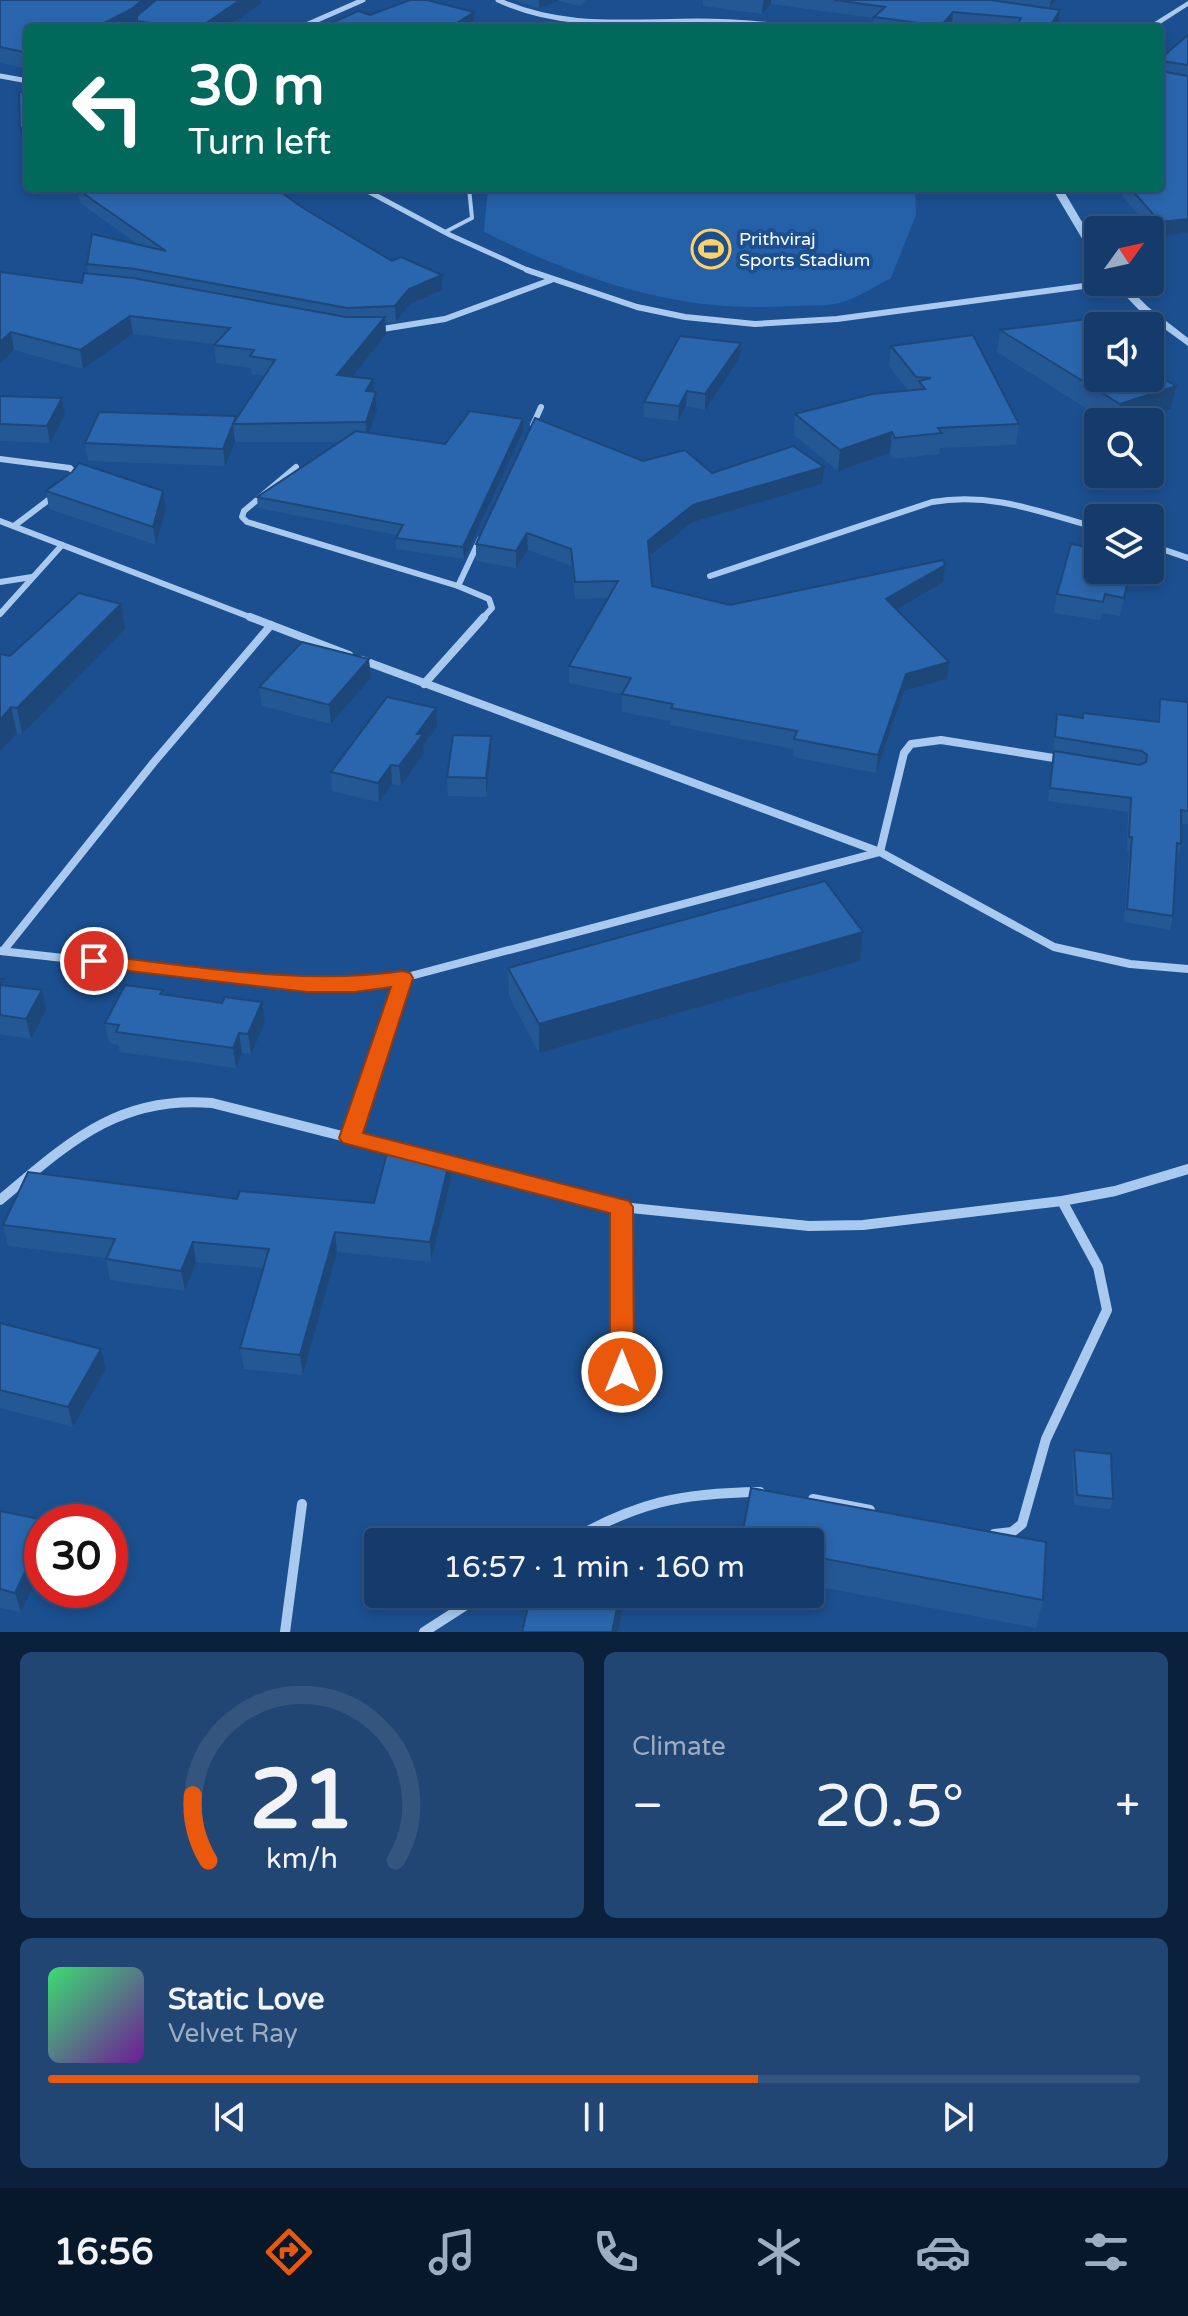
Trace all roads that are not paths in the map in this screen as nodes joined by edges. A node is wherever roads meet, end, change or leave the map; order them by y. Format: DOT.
graph roads {
  1 [pos="363,0"];
  2 [pos="498,0"];
  3 [pos="1188,3"];
  4 [pos="308,24"];
  5 [pos="576,24"];
  6 [pos="648,24"];
  7 [pos="749,24"];
  8 [pos="1155,24"];
  9 [pos="0,76"];
  10 [pos="24,80"];
  11 [pos="370,192"];
  12 [pos="469,192"];
  13 [pos="1059,192"];
  14 [pos="445,232"];
  15 [pos="1084,233"];
  16 [pos="551,280"];
  17 [pos="1084,286"];
  18 [pos="1130,296"];
  19 [pos="363,329"];
  20 [pos="1188,343"];
  21 [pos="541,407"];
  22 [pos="528,434"];
  23 [pos="0,459"];
  24 [pos="296,467"];
  25 [pos="75,480"];
  26 [pos="63,489"];
  27 [pos="0,521"];
  28 [pos="1084,524"];
  29 [pos="14,526"];
  30 [pos="484,531"];
  31 [pos="62,545"];
  32 [pos="1164,550"];
  33 [pos="1188,558"];
  34 [pos="710,576"];
  35 [pos="33,577"];
  36 [pos="0,582"];
  37 [pos="458,586"];
  38 [pos="0,614"];
  39 [pos="271,625"];
  40 [pos="424,684"];
  41 [pos="1077,762"];
  42 [pos="880,852"];
  43 [pos="2,951"];
  44 [pos="1188,969"];
  45 [pos="403,978"];
  46 [pos="350,1138"];
  47 [pos="1188,1169"];
  48 [pos="0,1200"];
  49 [pos="1062,1201"];
  50 [pos="621,1207"];
  51 [pos="622,1399"];
  52 [pos="767,1492"];
  53 [pos="796,1497"];
  54 [pos="302,1504"];
  55 [pos="883,1512"];
  56 [pos="594,1528"];
  57 [pos="985,1533"];
  58 [pos="461,1608"];
  59 [pos="285,1632"];
  60 [pos="424,1632"];
  1 -- 4 [label="street"];
  2 -- 5 [label="street"];
  3 -- 8 [label="street"];
  6 -- 7 [label="street"];
  9 -- 10 [label="street"];
  11 -- 14 [label="street"];
  12 -- 14 [label="lane"];
  13 -- 15 [label="street"];
  14 -- 16 [label="street"];
  16 -- 17 [label="street"];
  16 -- 19 [label="street"];
  18 -- 20 [label="street"];
  21 -- 22 [label="street"];
  23 -- 25 [label="street"];
  24 -- 37 [label="street"];
  26 -- 29 [label="street"];
  27 -- 29 [label="street"];
  28 -- 34 [label="street"];
  29 -- 31 [label="street"];
  30 -- 37 [label="street"];
  31 -- 35 [label="street"];
  31 -- 39 [label="street"];
  32 -- 33 [label="street"];
  35 -- 36 [label="street"];
  35 -- 38 [label="street"];
  37 -- 40 [label="street"];
  39 -- 40 [label="street"];
  39 -- 43 [label="street"];
  40 -- 42 [label="street"];
  41 -- 42 [label="street"];
  42 -- 44 [label="street"];
  42 -- 45 [label="street"];
  43 -- 45 [label="street"];
  45 -- 46 [label="street"];
  46 -- 48 [label="street"];
  46 -- 50 [label="street"];
  47 -- 49 [label="street"];
  49 -- 50 [label="street"];
  49 -- 57 [label="street"];
  50 -- 51 [label="street"];
  52 -- 56 [label="street"];
  53 -- 55 [label="street"];
  54 -- 59 [label="street"];
  58 -- 60 [label="street"];
}
